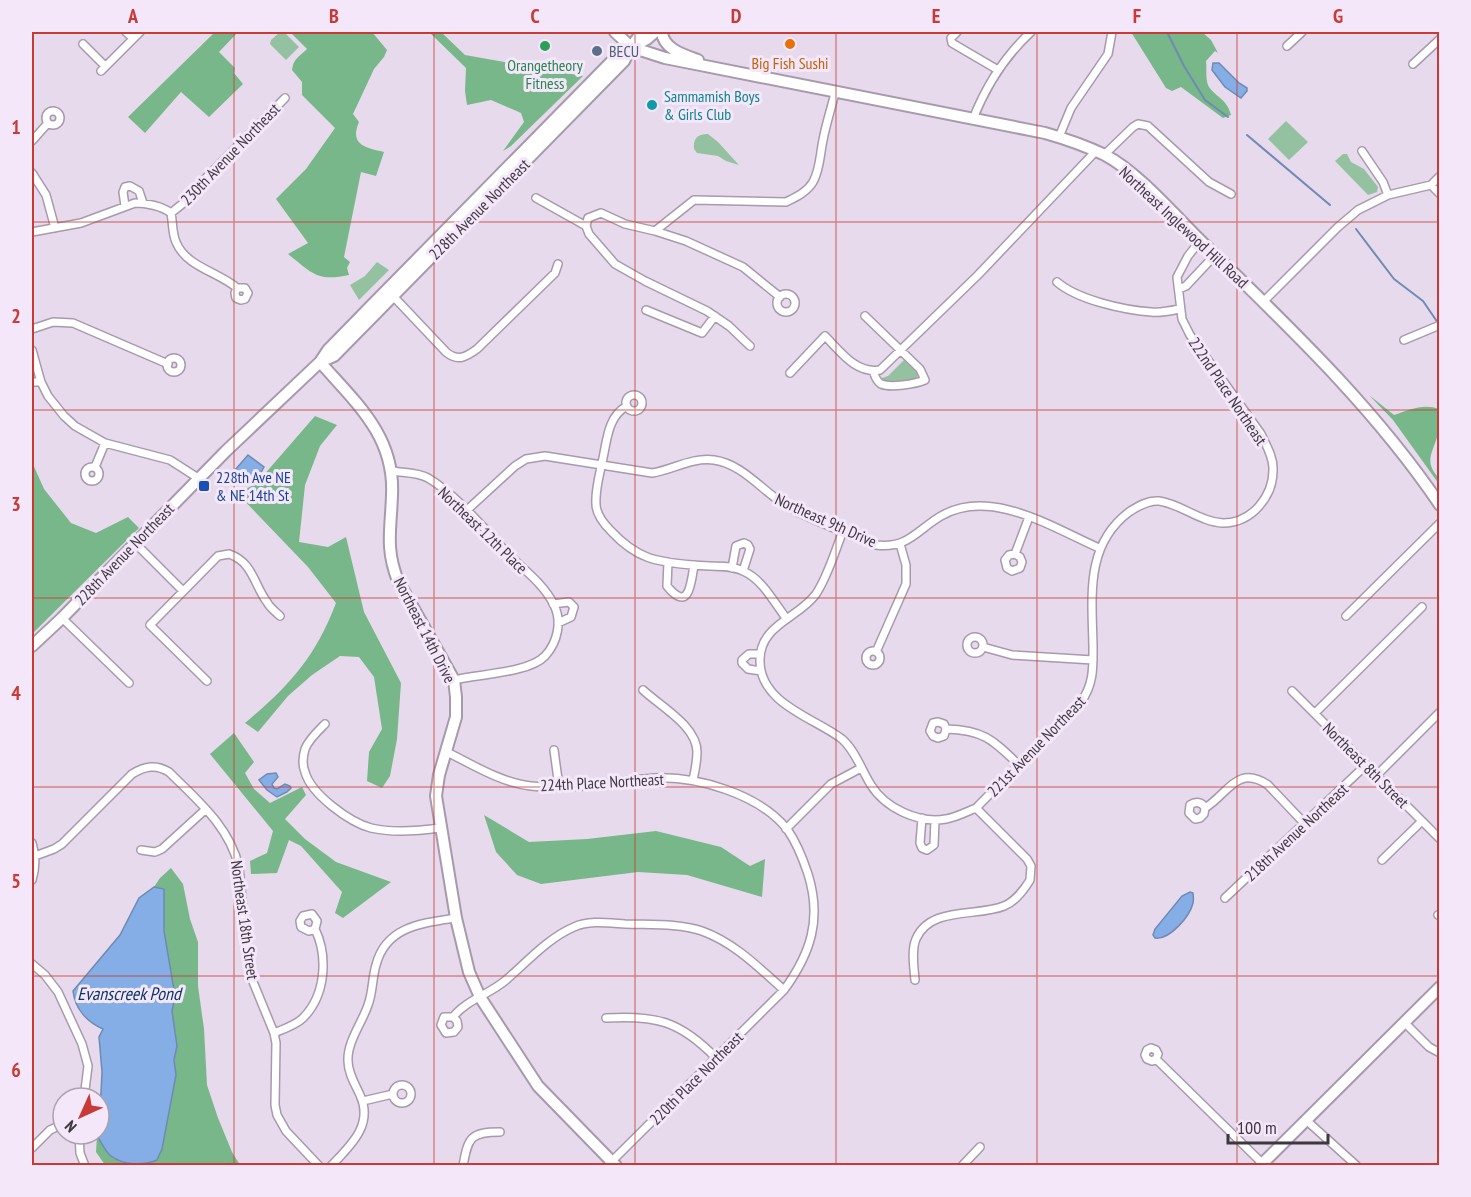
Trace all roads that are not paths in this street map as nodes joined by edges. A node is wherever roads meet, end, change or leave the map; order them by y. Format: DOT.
graph roads {
  1 [pos="126,32"];
  2 [pos="140,32"];
  3 [pos="615,32"];
  4 [pos="642,32"];
  5 [pos="655,32"];
  6 [pos="662,32"];
  7 [pos="957,32"];
  8 [pos="1031,32"];
  9 [pos="1113,32"];
  10 [pos="1302,32"];
  11 [pos="133,38"];
  12 [pos="1440,39"];
  13 [pos="83,44"];
  14 [pos="631,46"];
  15 [pos="1287,46"];
  16 [pos="1413,64"];
  17 [pos="998,70"];
  18 [pos="732,72"];
  19 [pos="835,93"];
  20 [pos="285,98"];
  21 [pos="973,119"];
  22 [pos="48,123"];
  23 [pos="1059,137"];
  24 [pos="32,141"];
  25 [pos="1362,151"];
  26 [pos="1099,153"];
  27 [pos="502,170"];
  28 [pos="32,173"];
  29 [pos="1440,176"];
  30 [pos="1431,185"];
  31 [pos="1232,194"];
  32 [pos="1440,194"];
  33 [pos="1388,195"];
  34 [pos="536,198"];
  35 [pos="143,203"];
  36 [pos="125,206"];
  37 [pos="478,210"];
  38 [pos="171,213"];
  39 [pos="586,226"];
  40 [pos="55,228"];
  41 [pos="655,231"];
  42 [pos="32,232"];
  43 [pos="1200,241"];
  44 [pos="1215,255"];
  45 [pos="558,264"];
  46 [pos="1057,282"];
  47 [pos="237,288"];
  48 [pos="1179,290"];
  49 [pos="393,296"];
  50 [pos="780,297"];
  51 [pos="1263,302"];
  52 [pos="1179,309"];
  53 [pos="646,310"];
  54 [pos="363,313"];
  55 [pos="715,316"];
  56 [pos="865,316"];
  57 [pos="1440,325"];
  58 [pos="32,329"];
  59 [pos="1404,340"];
  60 [pos="750,346"];
  61 [pos="32,350"];
  62 [pos="901,350"];
  63 [pos="320,362"];
  64 [pos="168,364"];
  65 [pos="873,371"];
  66 [pos="790,373"];
  67 [pos="32,382"];
  68 [pos="41,382"];
  69 [pos="627,406"];
  70 [pos="105,443"];
  71 [pos="602,464"];
  72 [pos="95,467"];
  73 [pos="392,471"];
  74 [pos="198,478"];
  75 [pos="1440,505"];
  76 [pos="1175,506"];
  77 [pos="466,511"];
  78 [pos="1029,517"];
  79 [pos="1440,523"];
  80 [pos="843,531"];
  81 [pos="135,543"];
  82 [pos="900,544"];
  83 [pos="1099,548"];
  84 [pos="1015,554"];
  85 [pos="668,562"];
  86 [pos="694,565"];
  87 [pos="732,568"];
  88 [pos="743,570"];
  89 [pos="183,591"];
  90 [pos="553,604"];
  91 [pos="1422,607"];
  92 [pos="1346,615"];
  93 [pos="280,616"];
  94 [pos="62,618"];
  95 [pos="786,618"];
  96 [pos="558,623"];
  97 [pos="32,646"];
  98 [pos="983,647"];
  99 [pos="876,652"];
  100 [pos="760,654"];
  101 [pos="1093,660"];
  102 [pos="761,671"];
  103 [pos="454,680"];
  104 [pos="207,681"];
  105 [pos="129,683"];
  106 [pos="643,690"];
  107 [pos="1292,691"];
  108 [pos="1440,712"];
  109 [pos="1315,713"];
  110 [pos="325,724"];
  111 [pos="946,729"];
  112 [pos="554,750"];
  113 [pos="447,752"];
  114 [pos="1019,765"];
  115 [pos="1366,765"];
  116 [pos="861,768"];
  117 [pos="1377,775"];
  118 [pos="693,780"];
  119 [pos="559,787"];
  120 [pos="976,808"];
  121 [pos="1205,808"];
  122 [pos="206,810"];
  123 [pos="1422,821"];
  124 [pos="1305,824"];
  125 [pos="440,828"];
  126 [pos="786,829"];
  127 [pos="1440,839"];
  128 [pos="32,843"];
  129 [pos="141,850"];
  130 [pos="35,856"];
  131 [pos="1382,860"];
  132 [pos="32,880"];
  133 [pos="1225,898"];
  134 [pos="456,918"];
  135 [pos="315,929"];
  136 [pos="32,964"];
  137 [pos="915,980"];
  138 [pos="1440,987"];
  139 [pos="784,990"];
  140 [pos="480,998"];
  141 [pos="453,1017"];
  142 [pos="606,1018"];
  143 [pos="1404,1022"];
  144 [pos="274,1033"];
  145 [pos="1440,1053"];
  146 [pos="716,1058"];
  147 [pos="1156,1059"];
  148 [pos="86,1086"];
  149 [pos="393,1094"];
  150 [pos="363,1101"];
  151 [pos="1306,1120"];
  152 [pos="51,1130"];
  153 [pos="500,1132"];
  154 [pos="80,1146"];
  155 [pos="980,1147"];
  156 [pos="32,1148"];
  157 [pos="612,1164"];
  158 [pos="1261,1164"];
  159 [pos="85,1166"];
  160 [pos="319,1166"];
  161 [pos="331,1166"];
  162 [pos="463,1166"];
  163 [pos="962,1166"];
  164 [pos="1356,1166"];
  1 -- 11 [label="street"];
  2 -- 11 [label="street"];
  3 -- 14 [label="street"];
  4 -- 14 [label="street, 228th Avenue Northeast"];
  5 -- 14 [label="street, 228th Avenue Northeast"];
  6 -- 18 [label="street"];
  7 -- 17 [label="street"];
  8 -- 17 [label="street"];
  9 -- 23 [label="street"];
  10 -- 15 [label="street"];
  11 -- 13 [label="street"];
  12 -- 16 [label="street"];
  14 -- 18 [label="street, Northeast Inglewood Hill Road"];
  14 -- 27 [label="street, 228th Avenue Northeast"];
  14 -- 37 [label="street, 228th Avenue Northeast"];
  17 -- 21 [label="street"];
  18 -- 19 [label="street, Northeast Inglewood Hill Road"];
  19 -- 21 [label="street, Northeast Inglewood Hill Road"];
  19 -- 41 [label="street"];
  20 -- 38 [label="street, 230th Avenue Northeast"];
  21 -- 23 [label="street, Northeast Inglewood Hill Road"];
  22 -- 24 [label="street"];
  23 -- 26 [label="street, Northeast Inglewood Hill Road"];
  25 -- 33 [label="street"];
  26 -- 31 [label="street"];
  26 -- 43 [label="street, Northeast Inglewood Hill Road"];
  26 -- 62 [label="street"];
  27 -- 37 [label="street"];
  27 -- 54 [label="street, 228th Avenue Northeast"];
  28 -- 40 [label="street"];
  29 -- 30 [label="street"];
  30 -- 32 [label="street"];
  30 -- 33 [label="street"];
  33 -- 51 [label="street"];
  34 -- 39 [label="street"];
  35 -- 36 [label="street, 230th Avenue Northeast"];
  35 -- 36 [label="street, 230th Avenue Northeast"];
  35 -- 38 [label="street, 230th Avenue Northeast"];
  36 -- 40 [label="street, 230th Avenue Northeast"];
  37 -- 49 [label="street, 228th Avenue Northeast"];
  38 -- 47 [label="street"];
  39 -- 41 [label="street"];
  39 -- 55 [label="street"];
  40 -- 42 [label="street, 230th Avenue Northeast"];
  41 -- 50 [label="street"];
  43 -- 44 [label="street, Northeast Inglewood Hill Road"];
  43 -- 48 [label="street, 222nd Place Northeast"];
  44 -- 48 [label="street"];
  44 -- 51 [label="street, Northeast Inglewood Hill Road"];
  45 -- 49 [label="street"];
  46 -- 52 [label="street"];
  48 -- 52 [label="street, 222nd Place Northeast"];
  49 -- 54 [label="street"];
  49 -- 63 [label="street, 228th Avenue Northeast"];
  51 -- 75 [label="street, Northeast Inglewood Hill Road"];
  52 -- 76 [label="street, 222nd Place Northeast"];
  53 -- 55 [label="street"];
  54 -- 63 [label="street, 228th Avenue Northeast"];
  55 -- 60 [label="street"];
  56 -- 62 [label="street"];
  57 -- 59 [label="street"];
  58 -- 64 [label="street"];
  61 -- 68 [label="street"];
  62 -- 65 [label="street"];
  62 -- 65 [label="street"];
  63 -- 73 [label="street"];
  63 -- 74 [label="street, 228th Avenue Northeast"];
  65 -- 66 [label="street"];
  67 -- 68 [label="street"];
  68 -- 70 [label="street"];
  69 -- 71 [label="street"];
  70 -- 72 [label="street"];
  70 -- 74 [label="street"];
  71 -- 77 [label="street, Northeast 9th Drive"];
  71 -- 80 [label="street, Northeast 9th Drive"];
  71 -- 85 [label="street"];
  73 -- 77 [label="street, Northeast 12th Place"];
  73 -- 103 [label="street, Northeast 14th Drive"];
  74 -- 81 [label="street, 228th Avenue Northeast"];
  76 -- 83 [label="street, 221st Avenue Northeast"];
  77 -- 90 [label="street, Northeast 12th Place"];
  78 -- 82 [label="street, Northeast 9th Drive"];
  78 -- 83 [label="street, Northeast 9th Drive"];
  78 -- 84 [label="street"];
  79 -- 92 [label="street"];
  80 -- 82 [label="street, Northeast 9th Drive"];
  80 -- 95 [label="street"];
  81 -- 89 [label="street"];
  81 -- 94 [label="street, 228th Avenue Northeast"];
  82 -- 99 [label="street"];
  83 -- 101 [label="street, 221st Avenue Northeast"];
  85 -- 86 [label="street"];
  85 -- 86 [label="street"];
  86 -- 87 [label="street"];
  87 -- 88 [label="street"];
  87 -- 88 [label="street"];
  88 -- 95 [label="street"];
  89 -- 93 [label="street"];
  89 -- 104 [label="street"];
  90 -- 96 [label="street"];
  90 -- 96 [label="street"];
  91 -- 109 [label="street"];
  94 -- 97 [label="street, 228th Avenue Northeast"];
  94 -- 105 [label="street"];
  95 -- 100 [label="street"];
  96 -- 103 [label="street"];
  98 -- 101 [label="street"];
  100 -- 102 [label="street"];
  100 -- 102 [label="street"];
  101 -- 114 [label="street, 221st Avenue Northeast"];
  102 -- 116 [label="street"];
  103 -- 113 [label="street, Northeast 14th Drive"];
  106 -- 118 [label="street"];
  107 -- 109 [label="street, Northeast 8th Street"];
  108 -- 117 [label="street"];
  109 -- 115 [label="street, Northeast 8th Street"];
  110 -- 125 [label="street"];
  111 -- 114 [label="street"];
  112 -- 119 [label="street"];
  113 -- 119 [label="street, 224th Place Northeast"];
  113 -- 125 [label="street, Northeast 14th Drive"];
  114 -- 120 [label="street, 221st Avenue Northeast"];
  115 -- 117 [label="street, Northeast 8th Street"];
  115 -- 124 [label="street, 218th Avenue Northeast"];
  116 -- 120 [label="street, 221st Avenue Northeast"];
  116 -- 126 [label="street"];
  117 -- 123 [label="street, Northeast 8th Street"];
  118 -- 119 [label="street, 224th Place Northeast"];
  118 -- 126 [label="street"];
  120 -- 137 [label="street"];
  121 -- 124 [label="street"];
  122 -- 129 [label="street"];
  122 -- 130 [label="street, Northeast 18th Street"];
  122 -- 144 [label="street, Northeast 18th Street"];
  123 -- 127 [label="street, Northeast 8th Street"];
  123 -- 131 [label="street"];
  124 -- 133 [label="street, 218th Avenue Northeast"];
  125 -- 134 [label="street, Northeast 14th Drive"];
  126 -- 139 [label="street"];
  128 -- 130 [label="street"];
  130 -- 132 [label="street"];
  134 -- 140 [label="street, Northeast 14th Drive"];
  134 -- 150 [label="street"];
  135 -- 144 [label="street"];
  136 -- 148 [label="street"];
  138 -- 143 [label="street"];
  139 -- 140 [label="street"];
  139 -- 146 [label="street, 220th Place Northeast"];
  140 -- 141 [label="street"];
  140 -- 157 [label="street, Northeast 14th Drive"];
  142 -- 146 [label="street"];
  143 -- 145 [label="street"];
  143 -- 151 [label="street"];
  144 -- 160 [label="street, Northeast 18th Street"];
  146 -- 157 [label="street, 220th Place Northeast"];
  147 -- 158 [label="street"];
  149 -- 150 [label="street"];
  150 -- 161 [label="street"];
  151 -- 158 [label="street"];
  151 -- 164 [label="street"];
  152 -- 156 [label="street"];
  153 -- 162 [label="street"];
  154 -- 159 [label="street"];
  155 -- 163 [label="street"];
}
